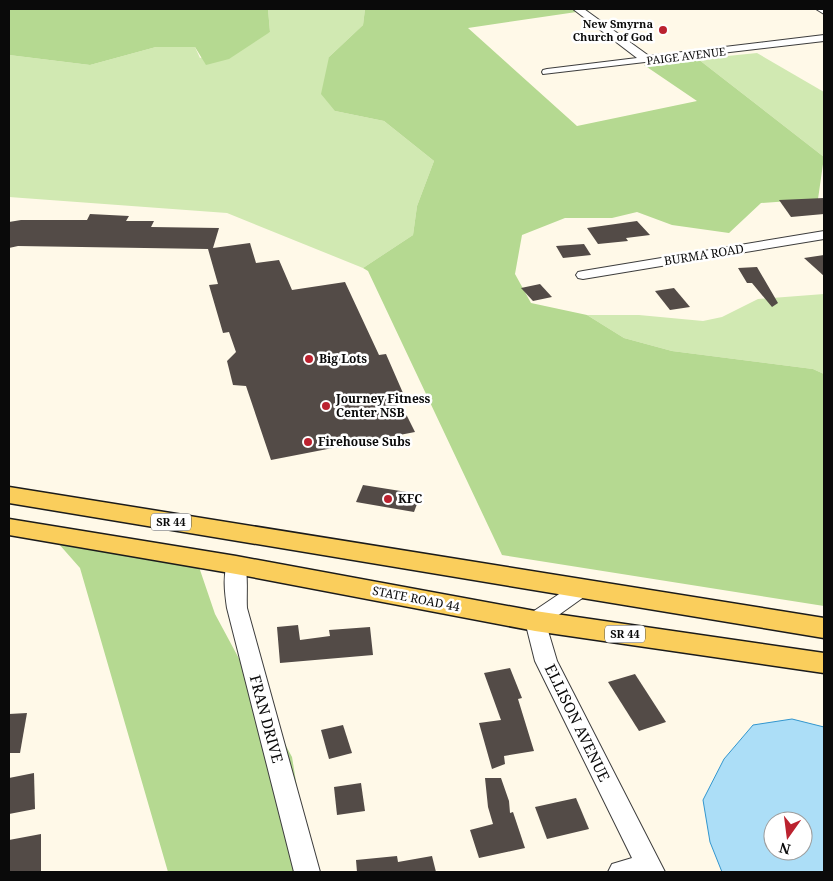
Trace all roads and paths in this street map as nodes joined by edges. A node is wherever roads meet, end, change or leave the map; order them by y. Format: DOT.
graph roads {
  1 [pos="578,9"];
  2 [pos="821,9"];
  3 [pos="824,11"];
  4 [pos="824,38"];
  5 [pos="647,60"];
  6 [pos="547,72"];
  7 [pos="824,235"];
  8 [pos="583,275"];
  9 [pos="9,495"];
  10 [pos="9,527"];
  11 [pos="236,565"];
  12 [pos="581,589"];
  13 [pos="535,621"];
  14 [pos="824,628"];
  15 [pos="824,663"];
  16 [pos="650,869"];
  17 [pos="307,872"];
  18 [pos="621,872"];
  1 -- 5 [label="street"];
  2 -- 3 [label="street"];
  4 -- 5 [label="street, PAIGE AVENUE"];
  5 -- 6 [label="street, PAIGE AVENUE"];
  7 -- 8 [label="street, BURMA ROAD"];
  9 -- 12 [label="main road, SR 44"];
  10 -- 11 [label="main road, STATE ROAD 44 / SR 44"];
  11 -- 13 [label="main road, STATE ROAD 44 / SR 44"];
  11 -- 17 [label="street, FRAN DRIVE"];
  12 -- 13 [label="street"];
  12 -- 14 [label="main road, SR 44"];
  13 -- 15 [label="main road, STATE ROAD 44 / SR 44"];
  13 -- 16 [label="street, ELLISON AVENUE"];
  16 -- 18 [label="street"];
}
